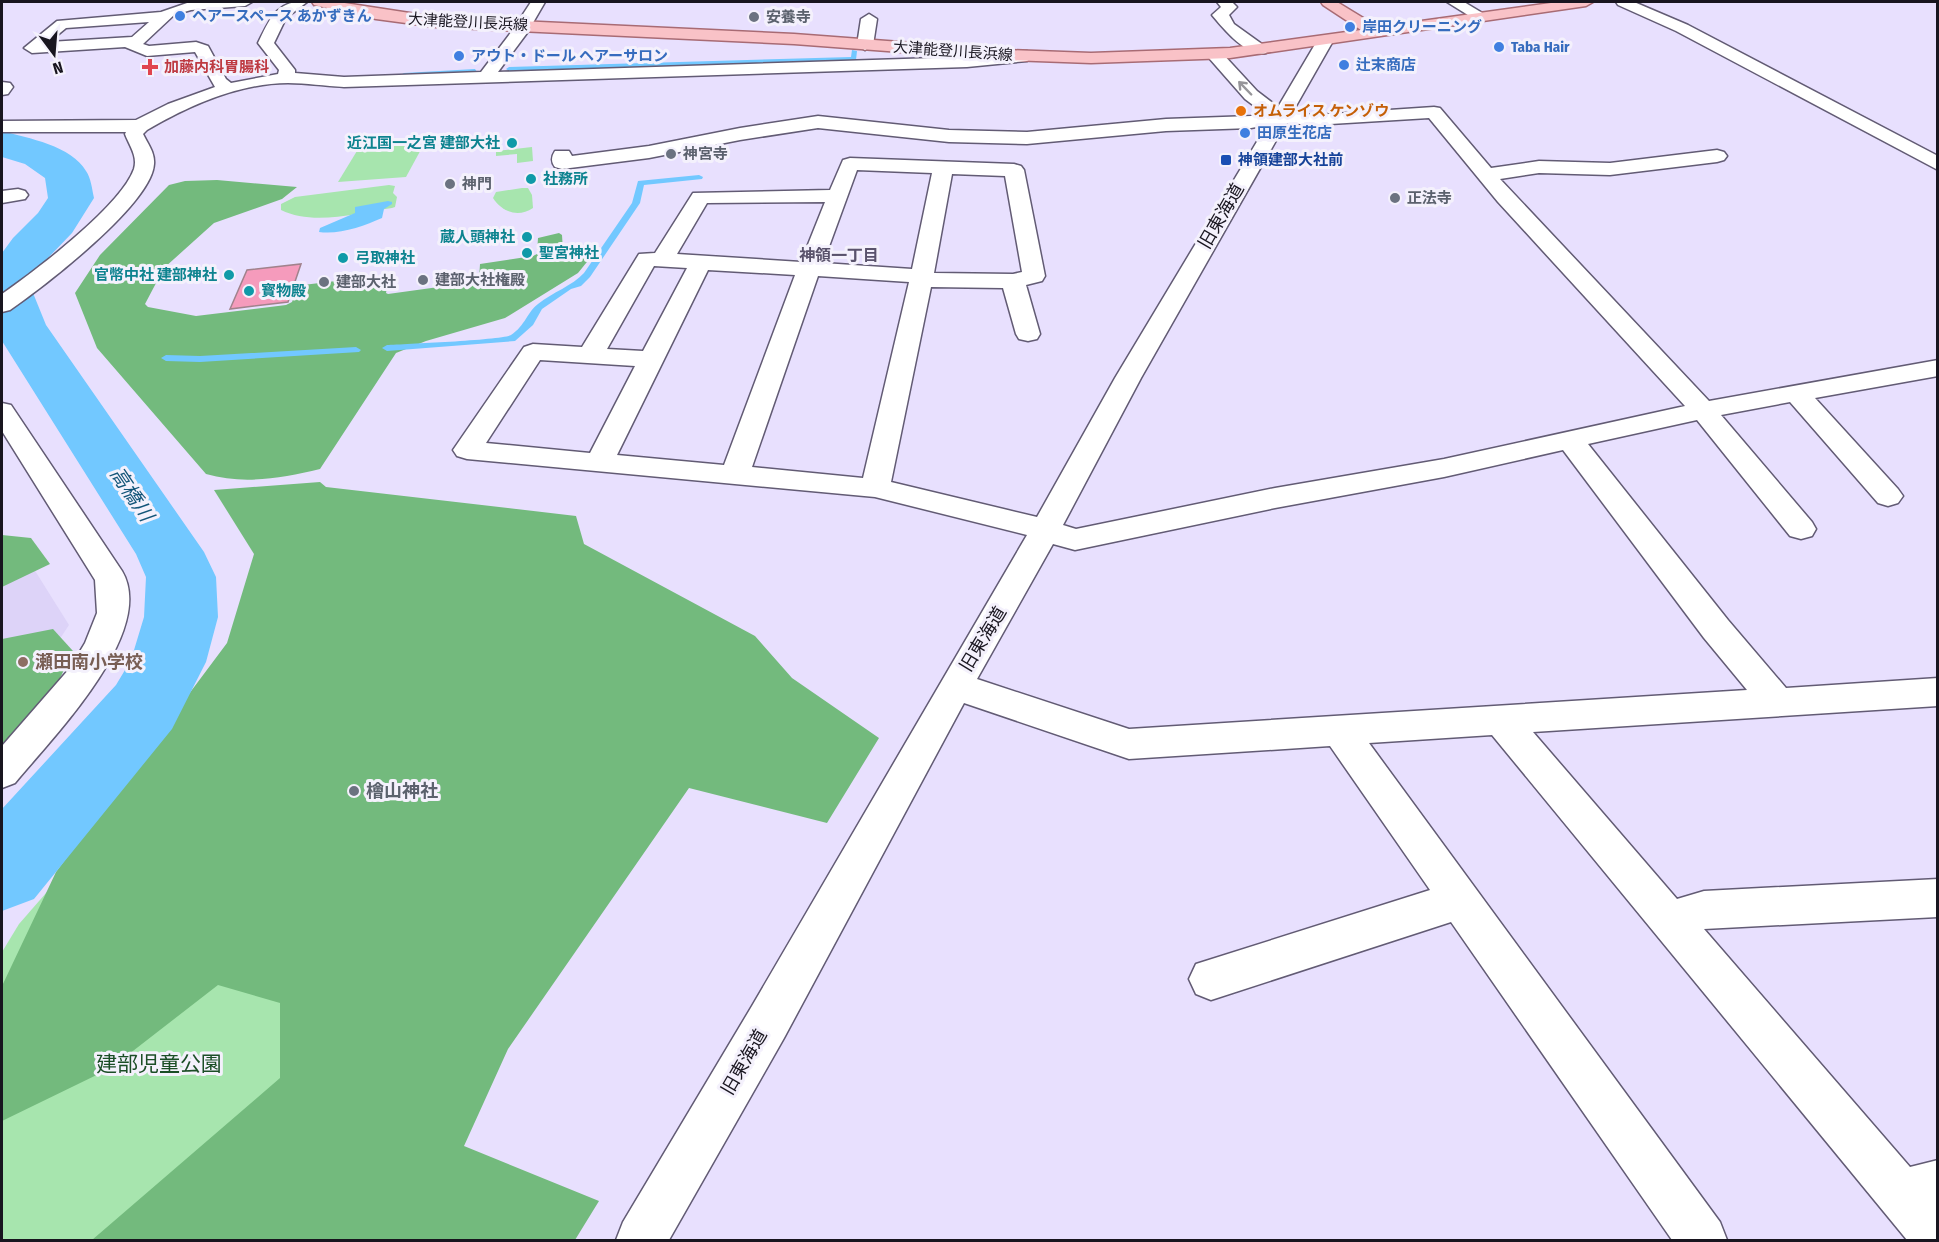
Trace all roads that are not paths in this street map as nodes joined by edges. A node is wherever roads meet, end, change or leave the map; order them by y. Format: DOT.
graph roads {
  1 [pos="245,2"];
  2 [pos="300,2"];
  3 [pos="319,2"];
  4 [pos="538,2"];
  5 [pos="1224,2"];
  6 [pos="1328,2"];
  7 [pos="1454,2"];
  8 [pos="1586,2"];
  9 [pos="1623,2"];
  10 [pos="160,9"];
  11 [pos="1481,18"];
  12 [pos="869,19"];
  13 [pos="523,26"];
  14 [pos="1377,33"];
  15 [pos="136,41"];
  16 [pos="1325,41"];
  17 [pos="864,45"];
  18 [pos="1260,50"];
  19 [pos="1215,55"];
  20 [pos="1027,56"];
  21 [pos="486,77"];
  22 [pos="286,78"];
  23 [pos="227,88"];
  24 [pos="114,106"];
  25 [pos="1280,117"];
  26 [pos="77,125"];
  27 [pos="2,126"];
  28 [pos="140,126"];
  29 [pos="562,155"];
  30 [pos="1717,156"];
  31 [pos="1938,164"];
  32 [pos="943,167"];
  33 [pos="1487,175"];
  34 [pos="837,196"];
  35 [pos="662,260"];
  36 [pos="701,262"];
  37 [pos="809,269"];
  38 [pos="921,278"];
  39 [pos="1013,281"];
  40 [pos="2,305"];
  41 [pos="1028,334"];
  42 [pos="591,354"];
  43 [pos="652,359"];
  44 [pos="1938,368"];
  45 [pos="1796,393"];
  46 [pos="1703,410"];
  47 [pos="2,411"];
  48 [pos="1570,440"];
  49 [pos="599,462"];
  50 [pos="735,475"];
  51 [pos="875,488"];
  52 [pos="1888,496"];
  53 [pos="1801,529"];
  54 [pos="1045,530"];
  55 [pos="955,686"];
  56 [pos="1938,692"];
  57 [pos="1777,702"];
  58 [pos="1501,720"];
  59 [pos="1339,730"];
  60 [pos="2,772"];
  61 [pos="1938,898"];
  62 [pos="1460,900"];
  63 [pos="1670,920"];
  64 [pos="1211,979"];
  65 [pos="1919,1190"];
  66 [pos="1938,1238"];
  67 [pos="641,1240"];
  68 [pos="1702,1240"];
  1 -- 10 [label="street"];
  2 -- 22 [label="street"];
  3 -- 13 [label="main road, 大津能登川長浜線"];
  4 -- 13 [label="street"];
  5 -- 18 [label="street"];
  6 -- 14 [label="main road"];
  7 -- 11 [label="street"];
  8 -- 11 [label="main road, 大津能登川長浜線"];
  9 -- 31 [label="street"];
  10 -- 15 [label="street"];
  10 -- 15 [label="street"];
  11 -- 14 [label="main road, 大津能登川長浜線"];
  12 -- 17 [label="street"];
  13 -- 17 [label="main road, 大津能登川長浜線"];
  13 -- 21 [label="street"];
  14 -- 16 [label="main road, 大津能登川長浜線"];
  15 -- 23 [label="street"];
  16 -- 18 [label="main road, 大津能登川長浜線"];
  16 -- 25 [label="street, 旧東海道"];
  17 -- 20 [label="main road, 大津能登川長浜線"];
  18 -- 19 [label="main road, 大津能登川長浜線"];
  19 -- 20 [label="main road, 大津能登川長浜線"];
  25 -- 19 [label="street, one-way"];
  20 -- 21 [label="street"];
  21 -- 22 [label="street"];
  22 -- 23 [label="street"];
  23 -- 28 [label="street"];
  24 -- 26 [label="street"];
  25 -- 29 [label="street"];
  25 -- 33 [label="street"];
  25 -- 54 [label="street, 旧東海道"];
  26 -- 27 [label="street"];
  26 -- 28 [label="street"];
  28 -- 40 [label="street"];
  30 -- 33 [label="street"];
  32 -- 34 [label="street"];
  32 -- 38 [label="street"];
  32 -- 39 [label="street"];
  33 -- 46 [label="street"];
  34 -- 35 [label="street"];
  34 -- 37 [label="street"];
  35 -- 36 [label="street"];
  35 -- 42 [label="street"];
  36 -- 37 [label="street"];
  36 -- 43 [label="street"];
  37 -- 38 [label="street"];
  37 -- 50 [label="street"];
  38 -- 39 [label="street"];
  38 -- 51 [label="street"];
  39 -- 41 [label="street"];
  42 -- 43 [label="street"];
  42 -- 49 [label="street"];
  43 -- 49 [label="street"];
  44 -- 45 [label="street"];
  45 -- 46 [label="street"];
  45 -- 52 [label="street"];
  46 -- 48 [label="street"];
  46 -- 53 [label="street"];
  47 -- 60 [label="street"];
  48 -- 54 [label="street"];
  48 -- 57 [label="street"];
  49 -- 50 [label="street"];
  50 -- 51 [label="street"];
  51 -- 54 [label="street"];
  54 -- 55 [label="street, 旧東海道"];
  55 -- 59 [label="street"];
  55 -- 67 [label="street, 旧東海道"];
  56 -- 57 [label="street"];
  57 -- 58 [label="street"];
  58 -- 59 [label="street"];
  58 -- 63 [label="street"];
  59 -- 62 [label="street"];
  61 -- 63 [label="street"];
  62 -- 64 [label="street"];
  62 -- 68 [label="street"];
  63 -- 65 [label="street"];
  65 -- 66 [label="street"];
}
